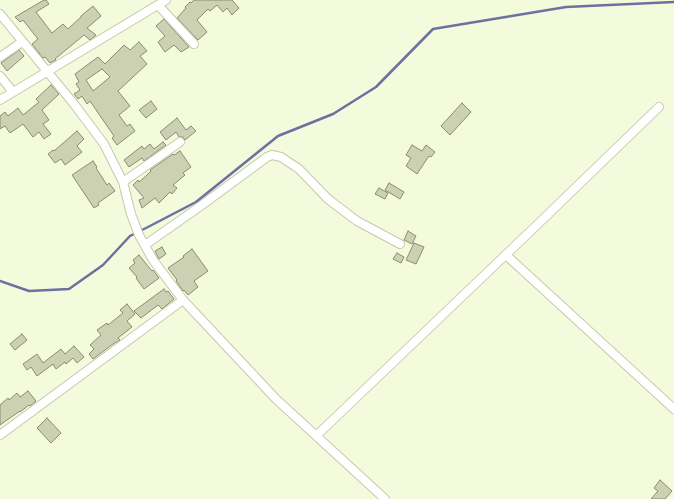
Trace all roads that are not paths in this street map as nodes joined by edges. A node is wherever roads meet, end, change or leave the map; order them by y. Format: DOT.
graph roads {
  1 [pos="166,0"];
  2 [pos="158,5"];
  3 [pos="0,14"];
  4 [pos="22,42"];
  5 [pos="194,44"];
  6 [pos="0,57"];
  7 [pos="47,72"];
  8 [pos="0,76"];
  9 [pos="13,92"];
  10 [pos="0,100"];
  11 [pos="659,107"];
  12 [pos="180,142"];
  13 [pos="123,182"];
  14 [pos="400,244"];
  15 [pos="145,245"];
  16 [pos="506,255"];
  17 [pos="183,300"];
  18 [pos="674,409"];
  19 [pos="0,435"];
  20 [pos="316,436"];
  21 [pos="385,499"];
  1 -- 2 [label="street"];
  2 -- 5 [label="street"];
  2 -- 7 [label="street"];
  3 -- 4 [label="street"];
  4 -- 6 [label="street"];
  4 -- 7 [label="street"];
  7 -- 9 [label="street"];
  7 -- 13 [label="street"];
  8 -- 9 [label="street"];
  9 -- 10 [label="street"];
  11 -- 16 [label="street"];
  12 -- 13 [label="street"];
  13 -- 15 [label="street"];
  14 -- 15 [label="street"];
  15 -- 17 [label="street"];
  16 -- 18 [label="street"];
  16 -- 20 [label="street"];
  17 -- 19 [label="street"];
  17 -- 20 [label="street"];
  20 -- 21 [label="street"];
}
